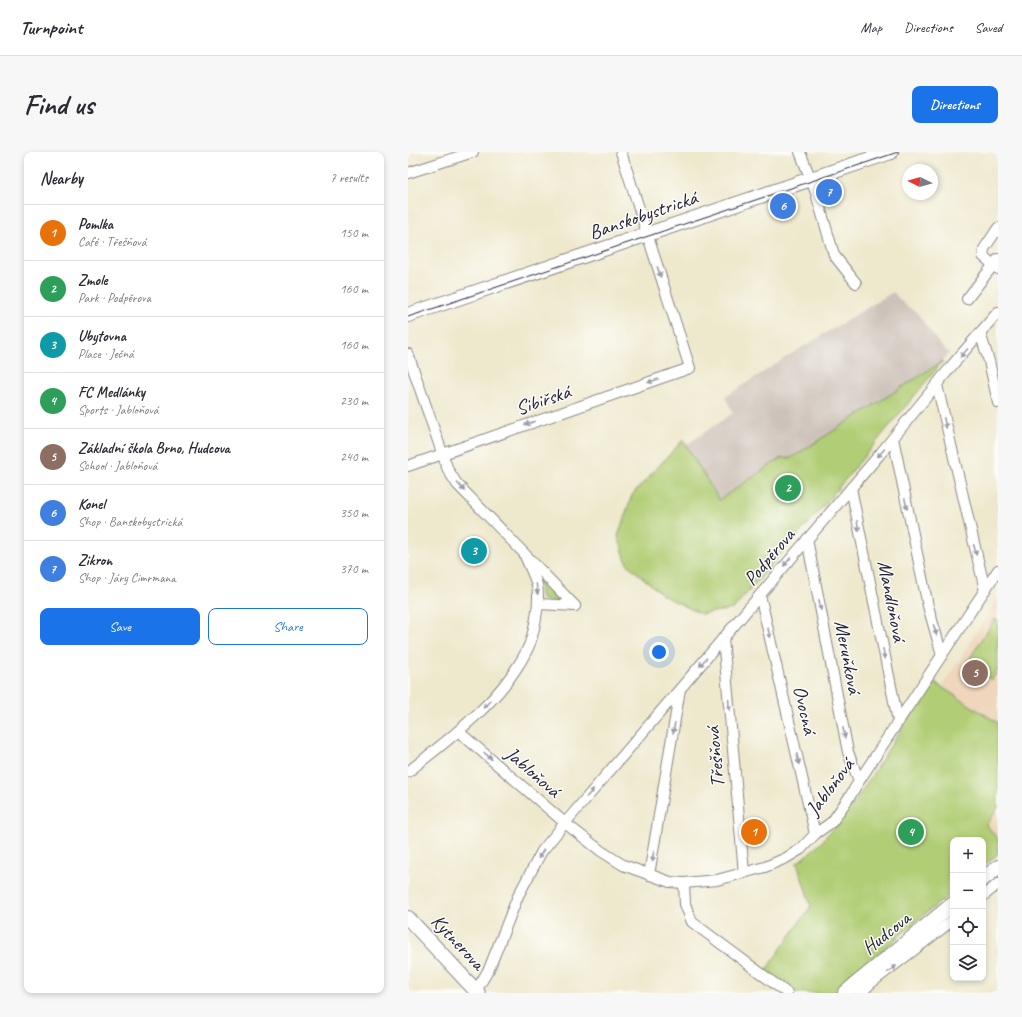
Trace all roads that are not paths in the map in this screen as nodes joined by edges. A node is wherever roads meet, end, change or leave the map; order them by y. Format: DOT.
graph roads {
  1 [pos="473,152"];
  2 [pos="621,152"];
  3 [pos="800,152"];
  4 [pos="891,152"];
  5 [pos="408,173"];
  6 [pos="810,180"];
  7 [pos="998,228"];
  8 [pos="647,234"];
  9 [pos="996,264"];
  10 [pos="856,283"];
  11 [pos="967,299"];
  12 [pos="998,312"];
  13 [pos="408,316"];
  14 [pos="980,333"];
  15 [pos="408,354"];
  16 [pos="937,385"];
  17 [pos="998,404"];
  18 [pos="893,438"];
  19 [pos="442,454"];
  20 [pos="408,466"];
  21 [pos="851,488"];
  22 [pos="807,540"];
  23 [pos="524,553"];
  24 [pos="998,570"];
  25 [pos="985,590"];
  26 [pos="760,595"];
  27 [pos="538,604"];
  28 [pos="723,638"];
  29 [pos="942,655"];
  30 [pos="680,689"];
  31 [pos="898,721"];
  32 [pos="458,731"];
  33 [pos="408,772"];
  34 [pos="859,781"];
  35 [pos="565,822"];
  36 [pos="815,834"];
  37 [pos="998,867"];
  38 [pos="744,873"];
  39 [pos="649,875"];
  40 [pos="986,877"];
  41 [pos="684,883"];
  42 [pos="998,884"];
  43 [pos="986,894"];
  44 [pos="950,906"];
  45 [pos="408,918"];
  46 [pos="950,922"];
  47 [pos="477,992"];
  48 [pos="787,993"];
  49 [pos="845,993"];
  50 [pos="861,993"];
  1 -- 5 [label="street"];
  2 -- 8 [label="street"];
  3 -- 6 [label="street"];
  4 -- 6 [label="street, Banskobystrická"];
  6 -- 8 [label="street, Banskobystrická"];
  6 -- 10 [label="street"];
  7 -- 9 [label="street"];
  8 -- 13 [label="street, Banskobystrická"];
  8 -- 19 [label="street, Sibiřská, one-way"];
  9 -- 11 [label="street"];
  12 -- 14 [label="street, Podpěrova"];
  14 -- 16 [label="street, Podpěrova, one-way"];
  14 -- 17 [label="street"];
  15 -- 19 [label="street"];
  16 -- 18 [label="street, Podpěrova"];
  16 -- 25 [label="street, one-way"];
  18 -- 21 [label="street, Podpěrova, one-way"];
  18 -- 29 [label="street, one-way"];
  19 -- 20 [label="street, Sibiřská"];
  19 -- 23 [label="street, one-way"];
  21 -- 22 [label="street, Podpěrova"];
  21 -- 31 [label="street, Mandloňová, one-way"];
  22 -- 26 [label="street, Podpěrova, one-way"];
  22 -- 34 [label="street, Meruňková, one-way"];
  23 -- 27 [label="street, one-way"];
  23 -- 27 [label="street"];
  24 -- 25 [label="street, Jabloňová"];
  25 -- 29 [label="street, Jabloňová"];
  26 -- 28 [label="street, Podpěrova"];
  26 -- 36 [label="street, Ovocná, one-way"];
  27 -- 32 [label="street, one-way"];
  28 -- 30 [label="street, Podpěrova, one-way"];
  28 -- 38 [label="street, Třešňová, one-way"];
  29 -- 31 [label="street, Jabloňová"];
  35 -- 30 [label="street, Podpěrova, one-way"];
  30 -- 39 [label="street, one-way"];
  31 -- 34 [label="street, Jabloňová"];
  32 -- 33 [label="street"];
  32 -- 35 [label="street, Jabloňová, one-way"];
  34 -- 36 [label="street, Jabloňová"];
  35 -- 39 [label="street, Jabloňová"];
  35 -- 47 [label="street, Podpěrova, one-way"];
  36 -- 38 [label="street, Jabloňová"];
  37 -- 40 [label="street"];
  38 -- 41 [label="street, Jabloňová"];
  39 -- 41 [label="street, Jabloňová"];
  41 -- 48 [label="street"];
  42 -- 43 [label="street"];
  44 -- 49 [label="street, Hudcova"];
  45 -- 47 [label="street, Kytnerova"];
  50 -- 46 [label="street, Hudcova, one-way"];
}
